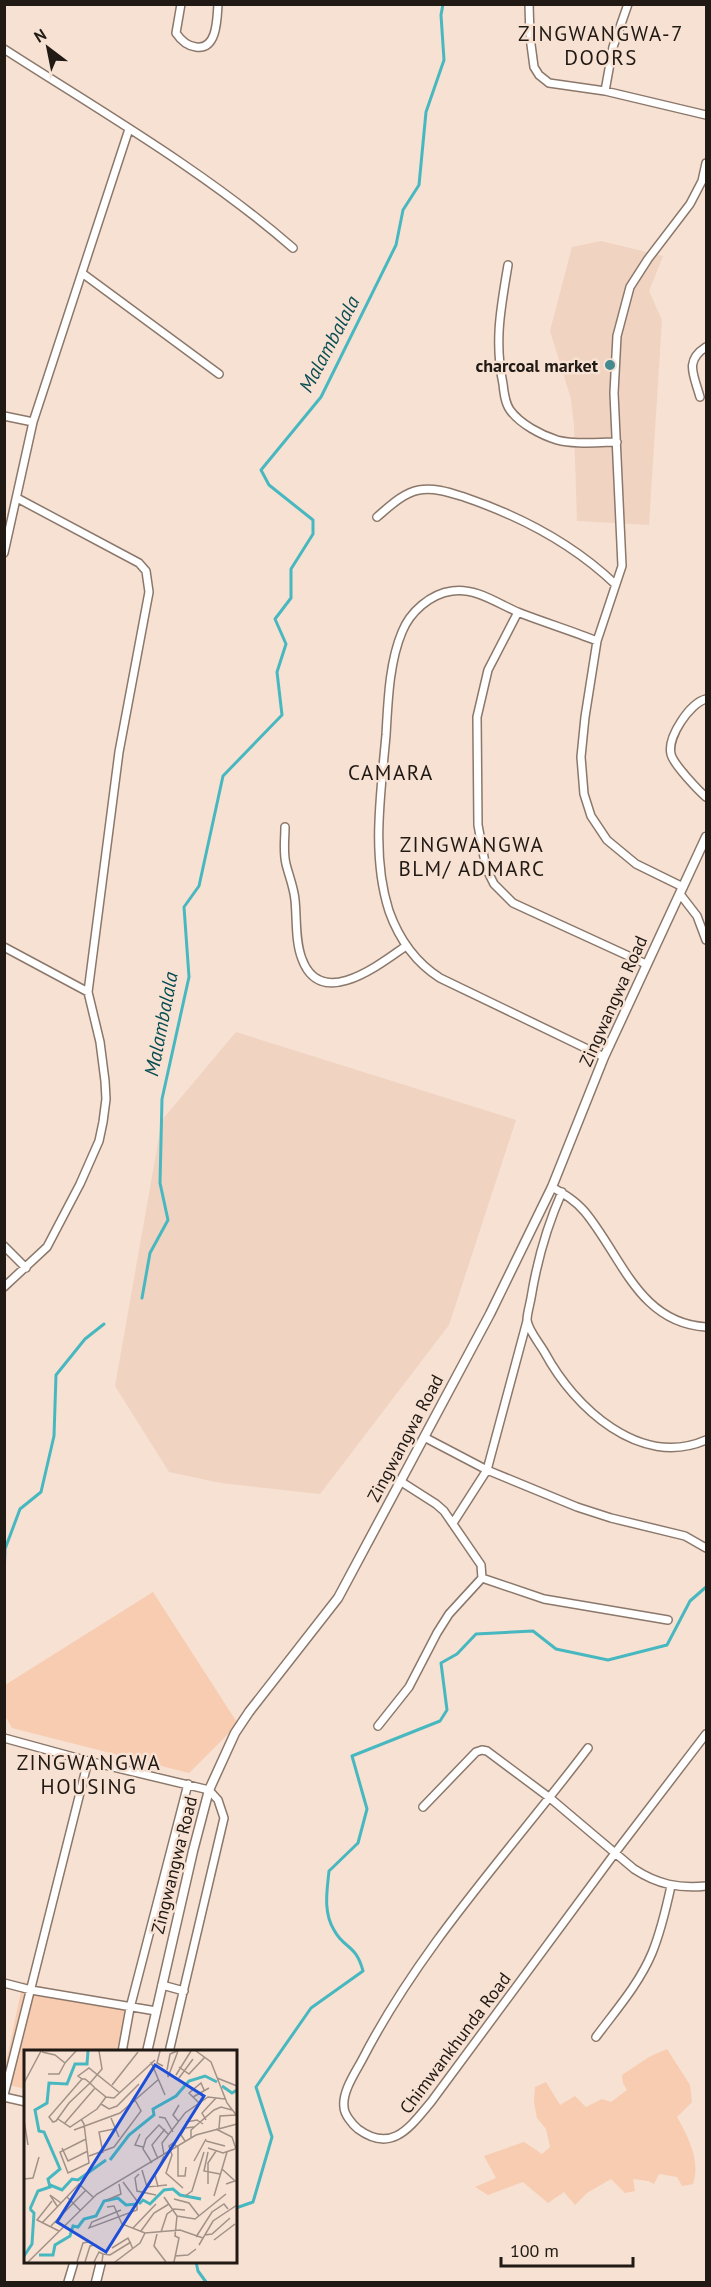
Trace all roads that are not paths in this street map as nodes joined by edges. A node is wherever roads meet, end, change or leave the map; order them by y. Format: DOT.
graph roads {
  1 [pos="181,4"];
  2 [pos="218,4"];
  3 [pos="530,4"];
  4 [pos="628,4"];
  5 [pos="4,49"];
  6 [pos="605,91"];
  7 [pos="706,115"];
  8 [pos="129,129"];
  9 [pos="706,163"];
  10 [pos="293,248"];
  11 [pos="508,265"];
  12 [pos="82,273"];
  13 [pos="706,346"];
  14 [pos="219,374"];
  15 [pos="700,397"];
  16 [pos="4,416"];
  17 [pos="33,422"];
  18 [pos="617,442"];
  19 [pos="17,498"];
  20 [pos="377,517"];
  21 [pos="4,553"];
  22 [pos="615,584"];
  23 [pos="518,612"];
  24 [pos="597,641"];
  25 [pos="706,699"];
  26 [pos="706,797"];
  27 [pos="285,827"];
  28 [pos="706,837"];
  29 [pos="682,891"];
  30 [pos="706,940"];
  31 [pos="406,946"];
  32 [pos="4,947"];
  33 [pos="646,964"];
  34 [pos="88,992"];
  35 [pos="604,1057"];
  36 [pos="552,1187"];
  37 [pos="562,1192"];
  38 [pos="4,1246"];
  39 [pos="26,1268"];
  40 [pos="4,1287"];
  41 [pos="527,1321"];
  42 [pos="706,1327"];
  43 [pos="424,1437"];
  44 [pos="706,1440"];
  45 [pos="487,1470"];
  46 [pos="400,1481"];
  47 [pos="453,1523"];
  48 [pos="706,1548"];
  49 [pos="482,1578"];
  50 [pos="668,1620"];
  51 [pos="378,1726"];
  52 [pos="706,1734"];
  53 [pos="4,1738"];
  54 [pos="588,1748"];
  55 [pos="88,1761"];
  56 [pos="188,1784"];
  57 [pos="209,1790"];
  58 [pos="550,1798"];
  59 [pos="423,1806"];
  60 [pos="615,1853"];
  61 [pos="671,1886"];
  62 [pos="706,1886"];
  63 [pos="4,1983"];
  64 [pos="162,1985"];
  65 [pos="32,1990"];
  66 [pos="184,1991"];
  67 [pos="130,2007"];
  68 [pos="156,2011"];
  69 [pos="596,2037"];
  70 [pos="122,2050"];
  71 [pos="147,2050"];
  72 [pos="169,2050"];
  73 [pos="4,2096"];
  74 [pos="24,2101"];
  75 [pos="74,2263"];
  76 [pos="101,2263"];
  77 [pos="68,2283"];
  78 [pos="96,2283"];
  1 -- 2 [label="street"];
  3 -- 6 [label="street"];
  4 -- 6 [label="street"];
  5 -- 8 [label="street"];
  6 -- 7 [label="street"];
  8 -- 10 [label="street"];
  8 -- 12 [label="street"];
  9 -- 18 [label="street"];
  11 -- 18 [label="street"];
  12 -- 14 [label="street"];
  12 -- 17 [label="street"];
  13 -- 15 [label="street"];
  16 -- 17 [label="street"];
  17 -- 19 [label="street"];
  18 -- 22 [label="street"];
  19 -- 21 [label="street"];
  19 -- 34 [label="street"];
  20 -- 22 [label="street"];
  22 -- 24 [label="street"];
  23 -- 24 [label="street"];
  23 -- 31 [label="street"];
  23 -- 33 [label="street"];
  24 -- 29 [label="street"];
  25 -- 26 [label="street"];
  27 -- 31 [label="street"];
  28 -- 29 [label="street, Zingwangwa Road"];
  29 -- 30 [label="street"];
  29 -- 33 [label="street, Zingwangwa Road"];
  31 -- 35 [label="street"];
  32 -- 34 [label="street"];
  33 -- 35 [label="street, Zingwangwa Road"];
  34 -- 39 [label="street"];
  35 -- 36 [label="street, Zingwangwa Road"];
  36 -- 37 [label="street"];
  36 -- 43 [label="street, Zingwangwa Road"];
  37 -- 41 [label="street"];
  37 -- 42 [label="street"];
  38 -- 39 [label="street"];
  39 -- 40 [label="street"];
  41 -- 44 [label="street"];
  41 -- 45 [label="street"];
  43 -- 45 [label="street"];
  43 -- 46 [label="street, Zingwangwa Road"];
  45 -- 47 [label="street"];
  45 -- 48 [label="street"];
  46 -- 47 [label="street"];
  46 -- 57 [label="street, Zingwangwa Road"];
  47 -- 49 [label="street"];
  49 -- 50 [label="street"];
  49 -- 51 [label="street"];
  52 -- 60 [label="street, Chimwankhunda Road"];
  53 -- 55 [label="street"];
  54 -- 58 [label="street, Chimwankhunda Road"];
  55 -- 56 [label="street"];
  55 -- 65 [label="street"];
  56 -- 57 [label="street"];
  56 -- 67 [label="street"];
  57 -- 64 [label="street, Zingwangwa Road"];
  57 -- 66 [label="street"];
  58 -- 59 [label="street"];
  58 -- 60 [label="street"];
  58 -- 60 [label="street, Chimwankhunda Road"];
  60 -- 61 [label="street"];
  61 -- 62 [label="street"];
  61 -- 69 [label="street"];
  63 -- 65 [label="street"];
  64 -- 66 [label="street"];
  64 -- 68 [label="street, Zingwangwa Road"];
  65 -- 67 [label="street"];
  65 -- 73 [label="street"];
  66 -- 72 [label="street"];
  67 -- 68 [label="street"];
  67 -- 70 [label="street"];
  68 -- 71 [label="street, Zingwangwa Road"];
  73 -- 74 [label="street"];
  75 -- 77 [label="street"];
  76 -- 78 [label="street"];
}
